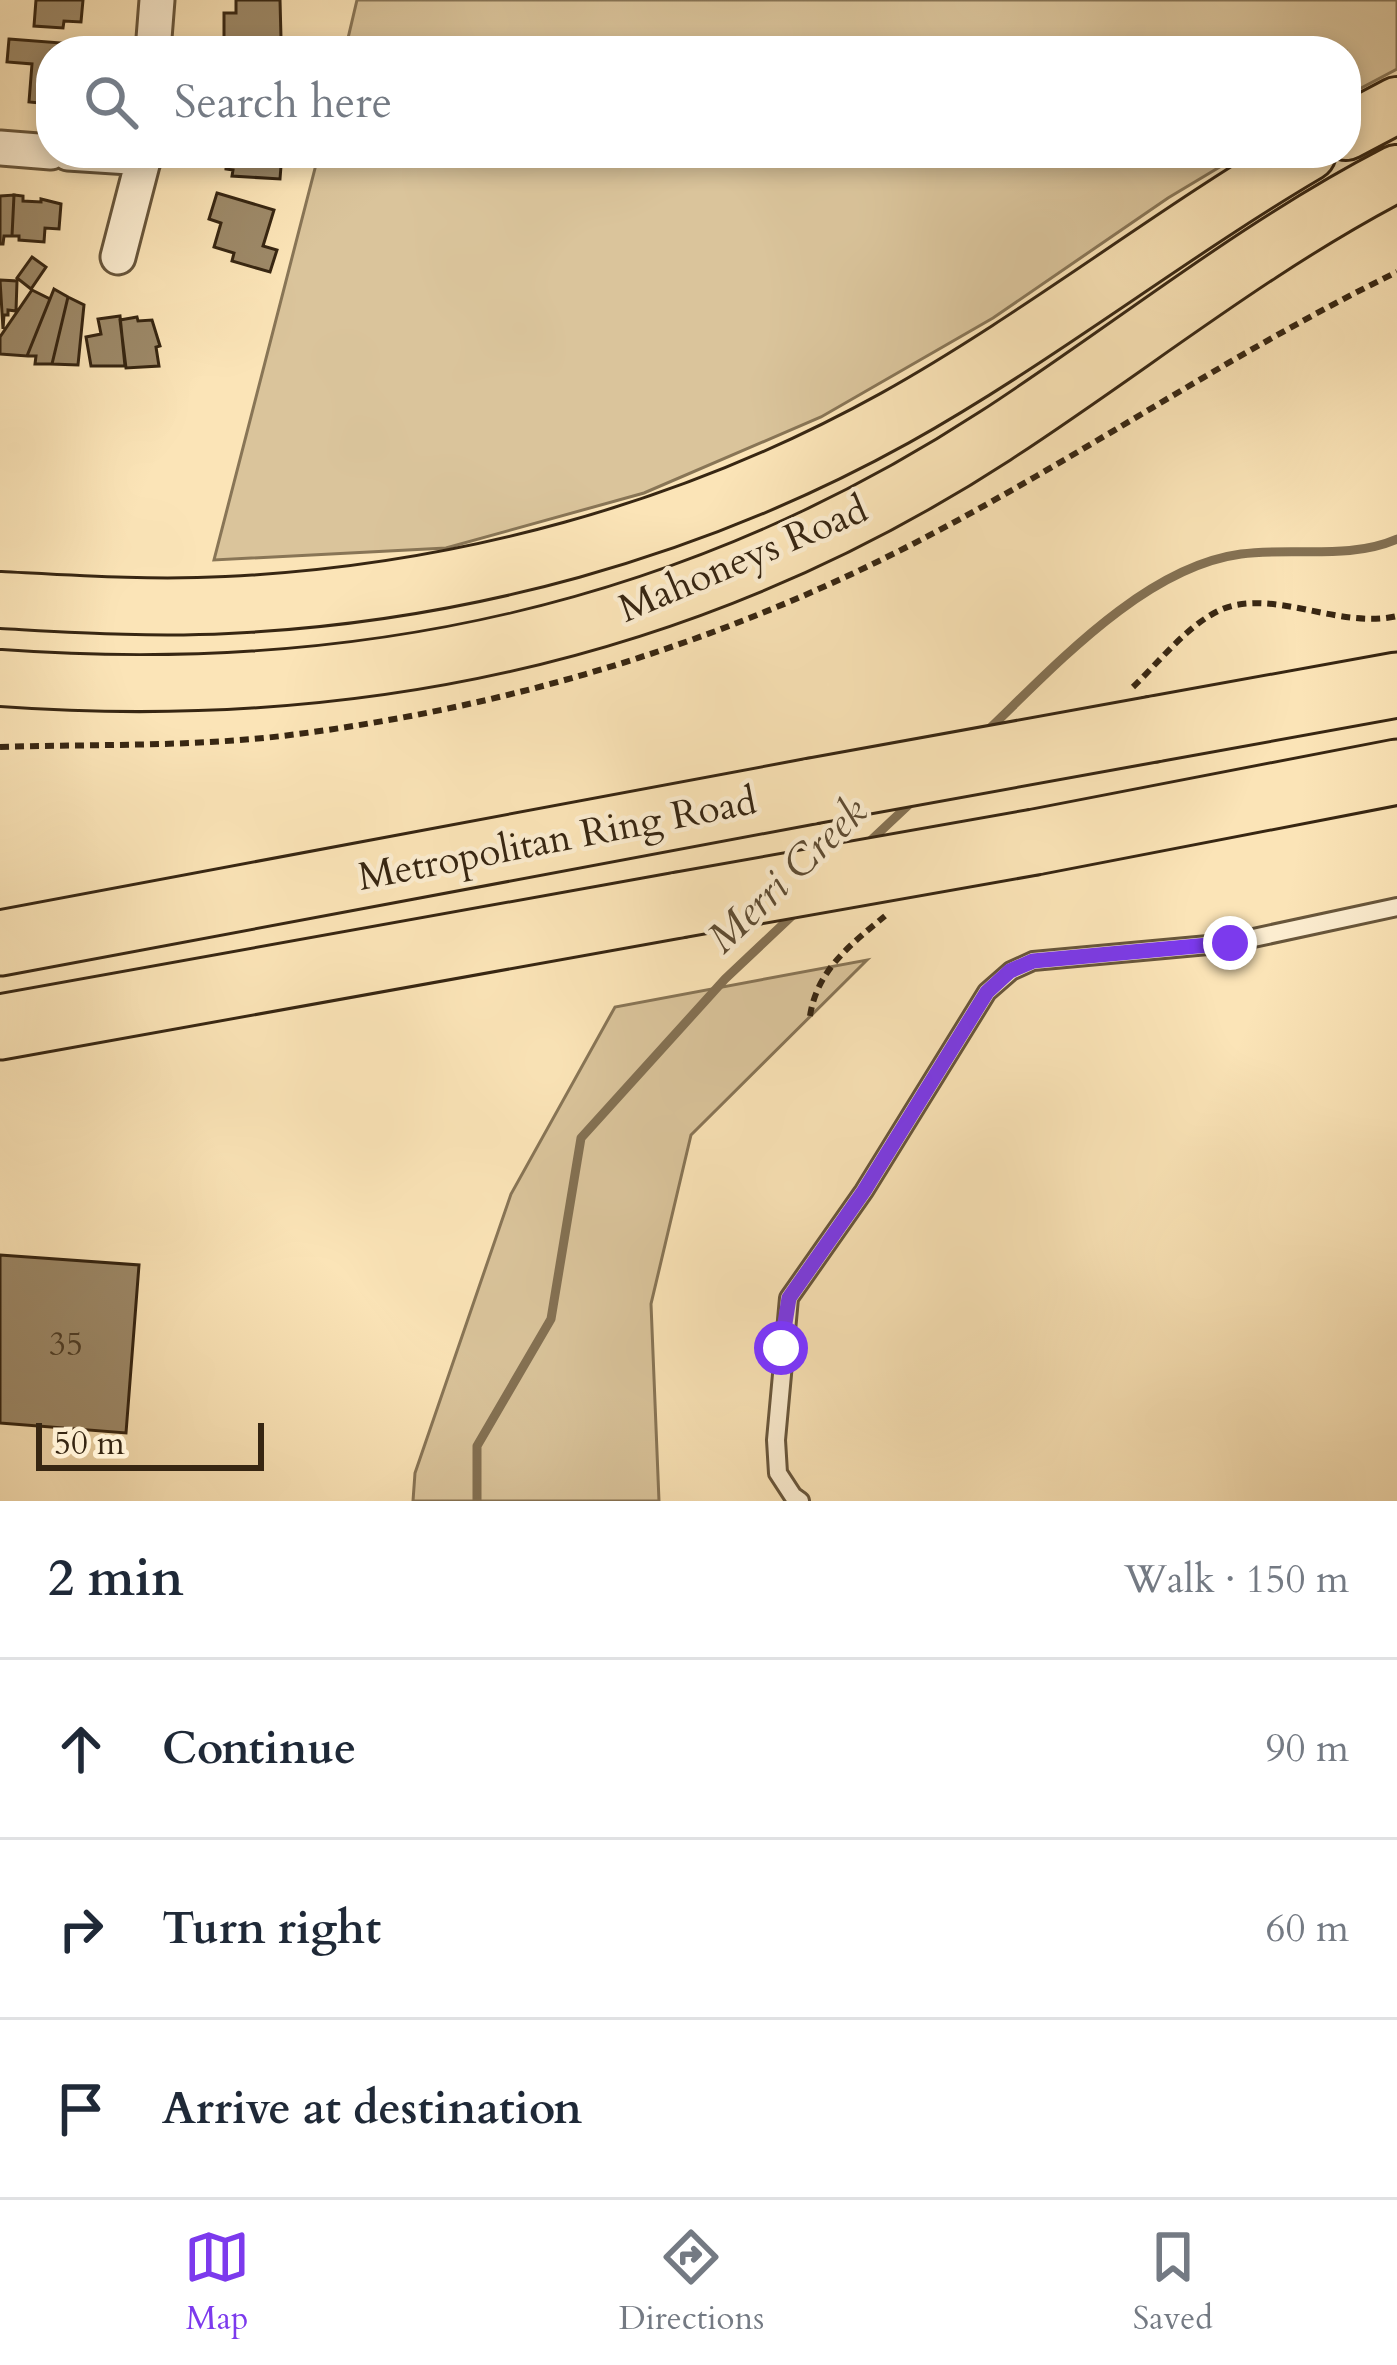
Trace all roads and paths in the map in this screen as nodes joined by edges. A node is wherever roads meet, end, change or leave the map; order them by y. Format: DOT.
graph roads {
  1 [pos="157,0"];
  2 [pos="154,36"];
  3 [pos="1397,105"];
  4 [pos="1361,124"];
  5 [pos="0,148"];
  6 [pos="36,151"];
  7 [pos="142,168"];
  8 [pos="1284,168"];
  9 [pos="1397,173"];
  10 [pos="118,257"];
  11 [pos="0,600"];
  12 [pos="0,678"];
  13 [pos="1397,685"];
  14 [pos="1397,772"];
  15 [pos="1397,907"];
  16 [pos="0,943"];
  17 [pos="0,1027"];
  18 [pos="800,1501"];
  1 -- 2 [label="street"];
  3 -- 4 [label="main road"];
  5 -- 6 [label="street"];
  7 -- 10 [label="street"];
  8 -- 11 [label="main road, Mahoneys Road"];
  9 -- 12 [label="main road, Mahoneys Road"];
  13 -- 16 [label="highway, Metropolitan Ring Road, bridge"];
  14 -- 17 [label="highway, bridge"];
  15 -- 18 [label="lane"];
}
